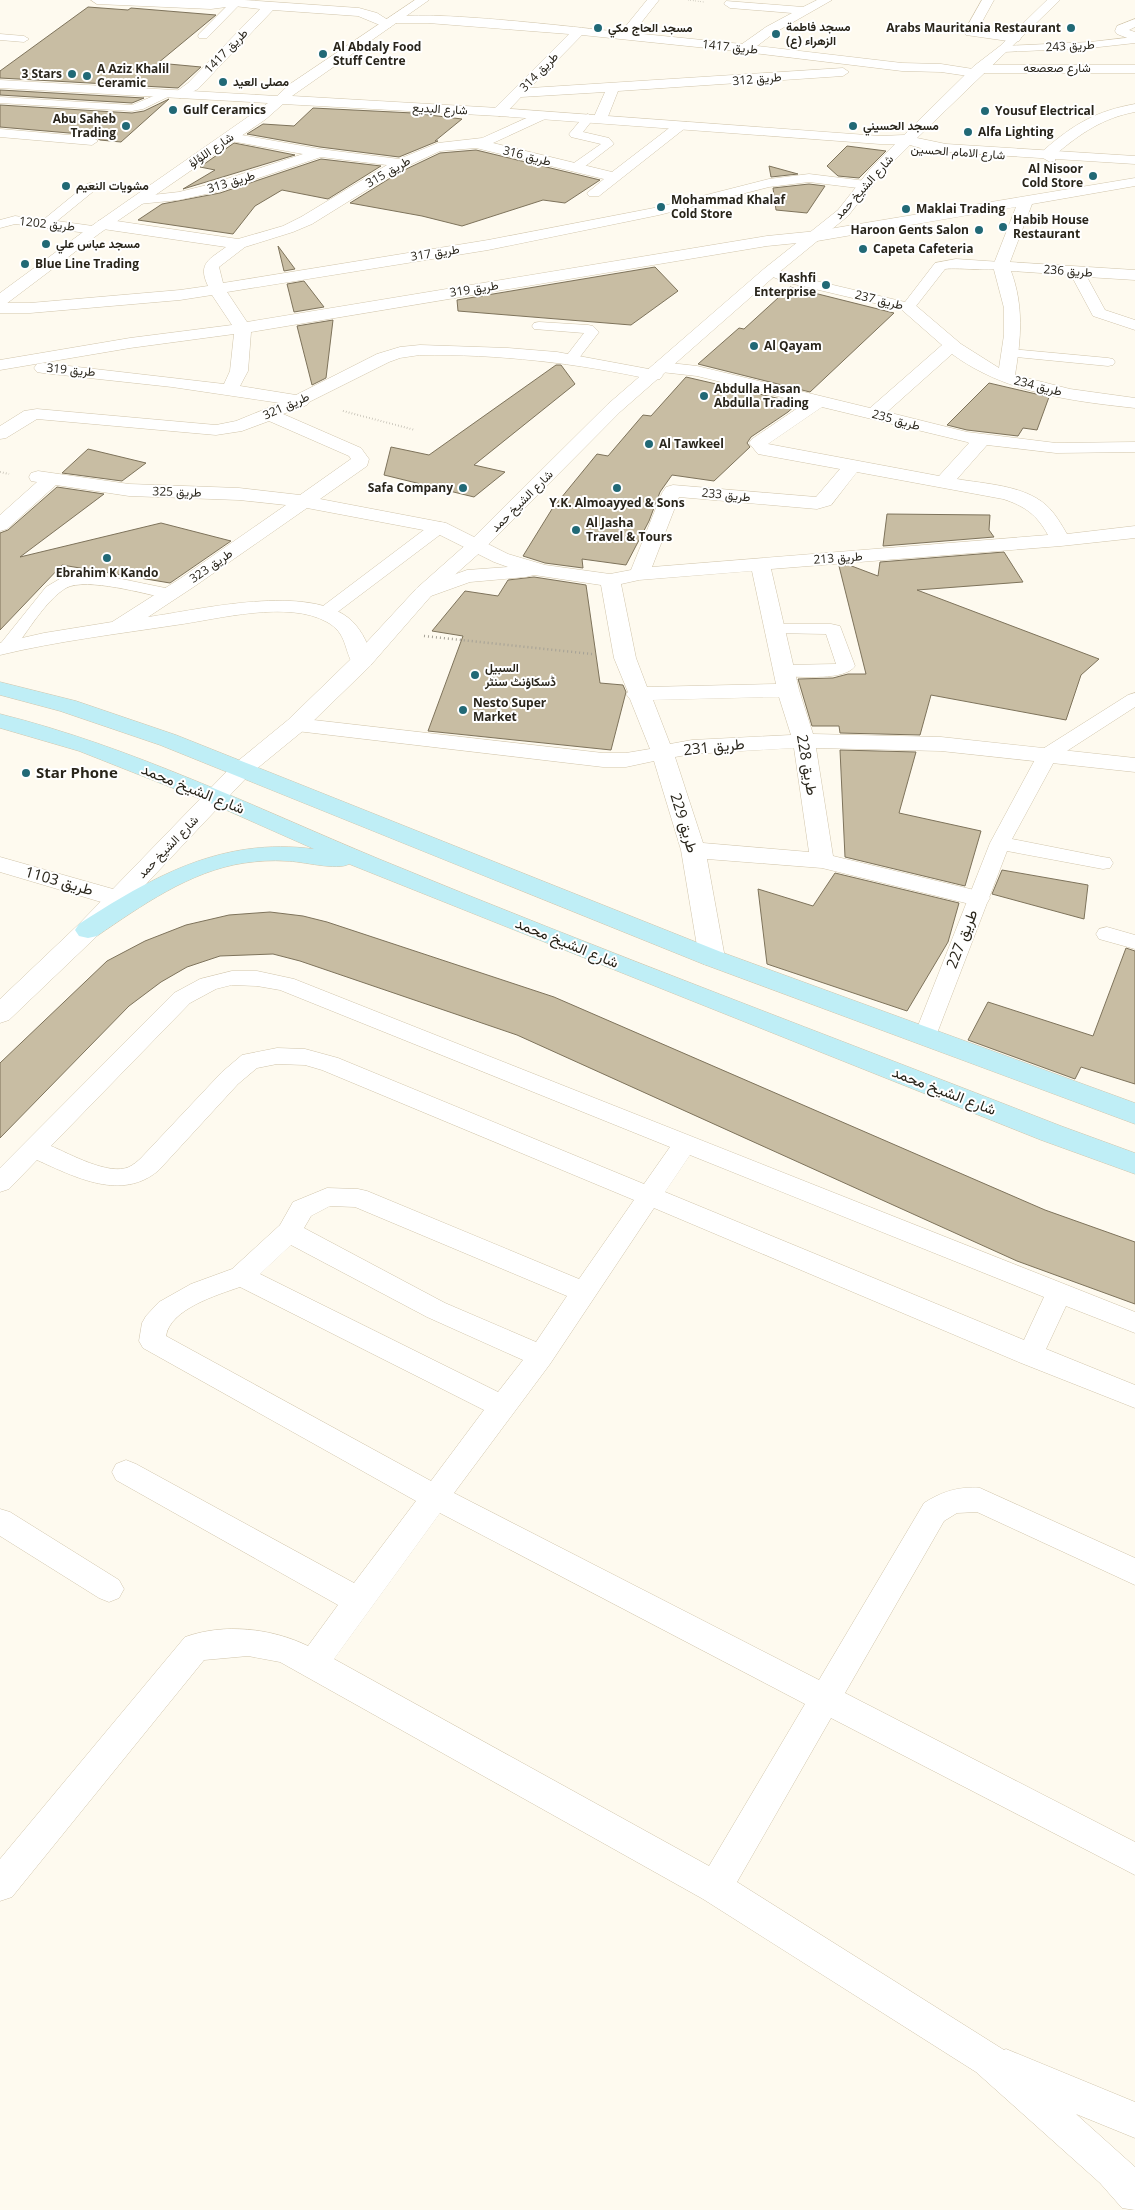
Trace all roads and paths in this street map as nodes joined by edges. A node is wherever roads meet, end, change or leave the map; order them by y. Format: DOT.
graph roads {
  1 [pos="97,0"];
  2 [pos="223,0"];
  3 [pos="423,0"];
  4 [pos="653,0"];
  5 [pos="826,0"];
  6 [pos="988,0"];
  7 [pos="1054,0"];
  8 [pos="237,1"];
  9 [pos="730,4"];
  10 [pos="270,6"];
  11 [pos="805,11"];
  12 [pos="391,22"];
  13 [pos="1135,23"];
  14 [pos="578,31"];
  15 [pos="203,36"];
  16 [pos="624,36"];
  17 [pos="0,37"];
  18 [pos="1015,38"];
  19 [pos="24,39"];
  20 [pos="1135,39"];
  21 [pos="745,48"];
  22 [pos="1004,49"];
  23 [pos="902,68"];
  24 [pos="1135,69"];
  25 [pos="977,71"];
  26 [pos="6,84"];
  27 [pos="296,87"];
  28 [pos="613,88"];
  29 [pos="174,93"];
  30 [pos="520,93"];
  31 [pos="0,94"];
  32 [pos="237,96"];
  33 [pos="281,99"];
  34 [pos="0,100"];
  35 [pos="318,102"];
  36 [pos="1135,108"];
  37 [pos="499,112"];
  38 [pos="261,116"];
  39 [pos="540,116"];
  40 [pos="594,119"];
  41 [pos="682,125"];
  42 [pos="0,133"];
  43 [pos="230,137"];
  44 [pos="92,141"];
  45 [pos="904,143"];
  46 [pos="479,144"];
  47 [pos="320,153"];
  48 [pos="1050,156"];
  49 [pos="1135,160"];
  50 [pos="401,163"];
  51 [pos="1135,166"];
  52 [pos="575,168"];
  53 [pos="615,177"];
  54 [pos="1135,182"];
  55 [pos="866,185"];
  56 [pos="91,187"];
  57 [pos="594,193"];
  58 [pos="139,200"];
  59 [pos="1026,201"];
  60 [pos="0,212"];
  61 [pos="843,213"];
  62 [pos="22,221"];
  63 [pos="892,222"];
  64 [pos="47,223"];
  65 [pos="0,224"];
  66 [pos="99,227"];
  67 [pos="817,236"];
  68 [pos="240,244"];
  69 [pos="1001,266"];
  70 [pos="771,271"];
  71 [pos="1077,272"];
  72 [pos="1135,275"];
  73 [pos="217,288"];
  74 [pos="4,296"];
  75 [pos="908,307"];
  76 [pos="0,308"];
  77 [pos="1135,325"];
  78 [pos="540,326"];
  79 [pos="242,328"];
  80 [pos="130,343"];
  81 [pos="951,346"];
  82 [pos="1011,353"];
  83 [pos="571,359"];
  84 [pos="1108,362"];
  85 [pos="4,365"];
  86 [pos="657,371"];
  87 [pos="135,376"];
  88 [pos="1006,378"];
  89 [pos="230,388"];
  90 [pos="820,400"];
  91 [pos="301,401"];
  92 [pos="1134,401"];
  93 [pos="268,414"];
  94 [pos="874,414"];
  95 [pos="414,430"];
  96 [pos="0,434"];
  97 [pos="982,440"];
  98 [pos="1135,447"];
  99 [pos="852,466"];
  100 [pos="944,482"];
  101 [pos="303,501"];
  102 [pos="0,525"];
  103 [pos="439,527"];
  104 [pos="1135,532"];
  105 [pos="1061,540"];
  106 [pos="477,545"];
  107 [pos="760,564"];
  108 [pos="543,571"];
  109 [pos="639,574"];
  110 [pos="610,580"];
  111 [pos="424,592"];
  112 [pos="169,594"];
  113 [pos="325,613"];
  114 [pos="116,628"];
  115 [pos="776,629"];
  116 [pos="389,633"];
  117 [pos="3,648"];
  118 [pos="625,658"];
  119 [pos="362,661"];
  120 [pos="786,680"];
  121 [pos="0,688"];
  122 [pos="638,694"];
  123 [pos="1135,699"];
  124 [pos="1,722"];
  125 [pos="296,724"];
  126 [pos="804,741"];
  127 [pos="663,754"];
  128 [pos="1048,754"];
  129 [pos="1135,765"];
  130 [pos="241,770"];
  131 [pos="216,797"];
  132 [pos="1000,843"];
  133 [pos="693,850"];
  134 [pos="822,861"];
  135 [pos="1103,863"];
  136 [pos="0,864"];
  137 [pos="370,864"];
  138 [pos="118,898"];
  139 [pos="978,898"];
  140 [pos="88,930"];
  141 [pos="1107,934"];
  142 [pos="1135,942"];
  143 [pos="712,958"];
  144 [pos="0,1014"];
  145 [pos="925,1036"];
  146 [pos="1135,1114"];
  147 [pos="686,1142"];
  148 [pos="34,1149"];
  149 [pos="1135,1164"];
  150 [pos="0,1183"];
  151 [pos="648,1196"];
  152 [pos="289,1232"];
  153 [pos="241,1276"];
  154 [pos="585,1293"];
  155 [pos="1059,1293"];
  156 [pos="1135,1323"];
  157 [pos="1030,1355"];
  158 [pos="541,1356"];
  159 [pos="1135,1398"];
  160 [pos="502,1407"];
  161 [pos="126,1472"];
  162 [pos="435,1497"];
  163 [pos="0,1521"];
  164 [pos="1135,1572"];
  165 [pos="109,1589"];
  166 [pos="359,1601"];
  167 [pos="313,1663"];
  168 [pos="824,1700"];
  169 [pos="1135,1859"];
  170 [pos="0,1885"];
  171 [pos="715,1887"];
  172 [pos="988,2060"];
  173 [pos="1135,2120"];
  174 [pos="1135,2195"];
  1 -- 8 [label="street"];
  2 -- 8 [label="street, طريق 1417"];
  3 -- 12 [label="street, شارع اللؤلؤ"];
  4 -- 16 [label="street"];
  5 -- 11 [label="street"];
  6 -- 18 [label="street"];
  7 -- 18 [label="street, شارع الشيخ حمد"];
  8 -- 10 [label="street, طريق 1417"];
  8 -- 15 [label="lane"];
  9 -- 11 [label="street"];
  10 -- 12 [label="street, طريق 1417"];
  10 -- 29 [label="street, طريق 1417"];
  11 -- 21 [label="street"];
  12 -- 14 [label="street, طريق 1417"];
  12 -- 27 [label="street, شارع اللؤلؤ"];
  13 -- 20 [label="street"];
  14 -- 16 [label="street, طريق 1417"];
  14 -- 30 [label="street, طريق 314"];
  16 -- 21 [label="street, طريق 1417"];
  17 -- 19 [label="lane"];
  18 -- 22 [label="street, شارع الشيخ حمد"];
  20 -- 22 [label="lane, طريق 243"];
  21 -- 23 [label="street, طريق 1417"];
  22 -- 25 [label="street, شارع الشيخ حمد"];
  23 -- 25 [label="street, طريق 1417"];
  23 -- 28 [label="street, طريق 312"];
  24 -- 25 [label="street, شارع صعصعه"];
  25 -- 45 [label="street, شارع الشيخ حمد"];
  26 -- 29 [label="street, شارع البديع"];
  26 -- 31 [label="lane"];
  27 -- 32 [label="street"];
  27 -- 33 [label="street, شارع اللؤلؤ"];
  27 -- 35 [label="street"];
  28 -- 30 [label="street, طريق 312"];
  28 -- 40 [label="street"];
  29 -- 32 [label="street, شارع البديع"];
  29 -- 34 [label="lane"];
  30 -- 37 [label="street, طريق 314"];
  32 -- 33 [label="street, شارع البديع"];
  32 -- 38 [label="street"];
  33 -- 35 [label="street, شارع البديع"];
  33 -- 38 [label="street, شارع اللؤلؤ"];
  35 -- 37 [label="street, شارع البديع"];
  36 -- 48 [label="street"];
  37 -- 39 [label="street, شارع البديع"];
  38 -- 43 [label="street, شارع اللؤلؤ"];
  39 -- 40 [label="street, شارع البديع"];
  39 -- 46 [label="street, طريق 315"];
  40 -- 41 [label="street, شارع البديع"];
  40 -- 52 [label="lane"];
  41 -- 45 [label="street, شارع البديع"];
  41 -- 53 [label="street"];
  42 -- 44 [label="lane"];
  43 -- 47 [label="street, طريق 313"];
  43 -- 58 [label="street, شارع اللؤلؤ"];
  45 -- 48 [label="street, شارع الامام الحسين"];
  45 -- 55 [label="street, شارع الشيخ حمد"];
  46 -- 50 [label="street, طريق 315"];
  46 -- 52 [label="street, طريق 316"];
  47 -- 50 [label="street, طريق 313"];
  47 -- 58 [label="street, طريق 313"];
  48 -- 49 [label="street, شارع الامام الحسين"];
  48 -- 51 [label="street, شارع الامام الحسين"];
  50 -- 68 [label="street, طريق 315"];
  52 -- 53 [label="street, طريق 316"];
  53 -- 57 [label="street"];
  54 -- 59 [label="street"];
  55 -- 61 [label="street, شارع الشيخ حمد"];
  55 -- 73 [label="street, طريق 317"];
  56 -- 64 [label="lane"];
  58 -- 66 [label="street, شارع اللؤلؤ"];
  59 -- 63 [label="street"];
  59 -- 69 [label="street"];
  60 -- 62 [label="lane"];
  61 -- 63 [label="street"];
  61 -- 67 [label="street, شارع الشيخ حمد"];
  62 -- 64 [label="lane, طريق 1202"];
  62 -- 65 [label="lane, طريق 1202"];
  63 -- 67 [label="street"];
  64 -- 66 [label="lane, طريق 1202"];
  66 -- 68 [label="street, طريق 315"];
  66 -- 74 [label="street, شارع اللؤلؤ"];
  67 -- 70 [label="street, شارع الشيخ حمد"];
  67 -- 79 [label="street, طريق 319"];
  68 -- 73 [label="street, طريق 315"];
  69 -- 71 [label="street, طريق 236"];
  69 -- 75 [label="lane, طريق 237"];
  69 -- 82 [label="street"];
  70 -- 75 [label="lane, طريق 237"];
  70 -- 86 [label="street, شارع الشيخ حمد"];
  71 -- 72 [label="street, طريق 236"];
  71 -- 77 [label="street"];
  73 -- 76 [label="street, طريق 317"];
  73 -- 79 [label="street, طريق 315"];
  75 -- 81 [label="street, طريق 234"];
  78 -- 83 [label="lane"];
  79 -- 80 [label="street, طريق 319"];
  79 -- 89 [label="street"];
  80 -- 85 [label="street, طريق 319"];
  80 -- 87 [label="street"];
  81 -- 88 [label="street, طريق 234"];
  81 -- 94 [label="street"];
  82 -- 84 [label="lane, طريق 234"];
  82 -- 88 [label="street"];
  83 -- 86 [label="street, طريق 321"];
  83 -- 91 [label="street, طريق 321"];
  85 -- 87 [label="street, طريق 319"];
  86 -- 90 [label="street, طريق 235"];
  86 -- 106 [label="street, شارع الشيخ حمد"];
  87 -- 89 [label="street, طريق 319"];
  88 -- 92 [label="street, طريق 234"];
  89 -- 91 [label="street, طريق 319"];
  90 -- 94 [label="street, طريق 235"];
  90 -- 99 [label="street"];
  91 -- 93 [label="street, طريق 321"];
  91 -- 95 [label="path"];
  93 -- 96 [label="street, طريق 321"];
  93 -- 101 [label="street, طريق 323"];
  94 -- 97 [label="street, طريق 235"];
  97 -- 98 [label="street, طريق 235"];
  97 -- 100 [label="street"];
  99 -- 100 [label="street"];
  99 -- 109 [label="street, طريق 233"];
  100 -- 105 [label="street"];
  101 -- 102 [label="street, طريق 325"];
  101 -- 103 [label="street"];
  101 -- 112 [label="street, طريق 323"];
  103 -- 106 [label="street"];
  103 -- 113 [label="lane"];
  104 -- 105 [label="street, طريق 213"];
  105 -- 107 [label="street, طريق 213"];
  106 -- 108 [label="street, طريق 213"];
  106 -- 111 [label="street, شارع الشيخ حمد"];
  107 -- 109 [label="street, طريق 213"];
  107 -- 115 [label="street, طريق 228"];
  108 -- 110 [label="street, طريق 213"];
  108 -- 111 [label="street, طريق 213"];
  109 -- 110 [label="street, طريق 213"];
  110 -- 118 [label="street, طريق 229"];
  111 -- 116 [label="street, شارع الشيخ حمد"];
  112 -- 114 [label="street, طريق 323"];
  112 -- 117 [label="lane"];
  113 -- 114 [label="street"];
  113 -- 119 [label="street"];
  114 -- 117 [label="street"];
  115 -- 120 [label="street, طريق 228"];
  115 -- 120 [label="lane"];
  116 -- 118 [label="path"];
  116 -- 119 [label="street, شارع الشيخ حمد"];
  118 -- 122 [label="street, طريق 229"];
  119 -- 125 [label="street, شارع الشيخ حمد"];
  120 -- 122 [label="street"];
  120 -- 126 [label="street, طريق 228"];
  121 -- 130 [label="main road"];
  122 -- 127 [label="street, طريق 229"];
  123 -- 128 [label="lane, طريق 227"];
  124 -- 131 [label="main road, شارع الشيخ محمد"];
  125 -- 127 [label="street, طريق 231"];
  125 -- 130 [label="street, شارع الشيخ حمد"];
  126 -- 127 [label="street, طريق 231"];
  126 -- 128 [label="street, طريق 231"];
  126 -- 134 [label="street, طريق 228"];
  127 -- 133 [label="street, طريق 229"];
  128 -- 129 [label="street, طريق 231"];
  128 -- 132 [label="lane, طريق 227"];
  130 -- 131 [label="street, شارع الشيخ حمد"];
  130 -- 143 [label="main road"];
  131 -- 137 [label="main road, شارع الشيخ محمد"];
  131 -- 138 [label="street, شارع الشيخ حمد"];
  132 -- 135 [label="lane"];
  132 -- 139 [label="lane, طريق 227"];
  133 -- 134 [label="street"];
  133 -- 143 [label="street, طريق 229"];
  134 -- 139 [label="street"];
  136 -- 138 [label="street, طريق 1103"];
  137 -- 140 [label="main road"];
  137 -- 149 [label="main road, شارع الشيخ محمد"];
  138 -- 140 [label="street, شارع الشيخ حمد"];
  139 -- 145 [label="lane, طريق 227"];
  140 -- 144 [label="street, شارع الشيخ حمد"];
  141 -- 142 [label="lane"];
  143 -- 145 [label="main road"];
  145 -- 146 [label="main road"];
  147 -- 148 [label="lane"];
  147 -- 151 [label="lane"];
  147 -- 155 [label="lane"];
  148 -- 150 [label="lane"];
  148 -- 151 [label="lane"];
  151 -- 154 [label="lane"];
  151 -- 157 [label="lane"];
  152 -- 153 [label="lane"];
  152 -- 154 [label="lane"];
  152 -- 158 [label="lane"];
  153 -- 160 [label="lane"];
  153 -- 162 [label="lane"];
  154 -- 158 [label="lane"];
  155 -- 156 [label="lane"];
  155 -- 157 [label="lane"];
  157 -- 159 [label="lane"];
  158 -- 160 [label="lane"];
  160 -- 162 [label="lane"];
  161 -- 166 [label="lane"];
  162 -- 166 [label="lane"];
  162 -- 168 [label="lane"];
  163 -- 165 [label="lane"];
  164 -- 168 [label="lane"];
  166 -- 167 [label="lane"];
  167 -- 170 [label="lane"];
  167 -- 171 [label="lane"];
  168 -- 169 [label="lane"];
  168 -- 171 [label="lane"];
  171 -- 172 [label="lane"];
  172 -- 173 [label="lane"];
  172 -- 174 [label="lane"];
}
